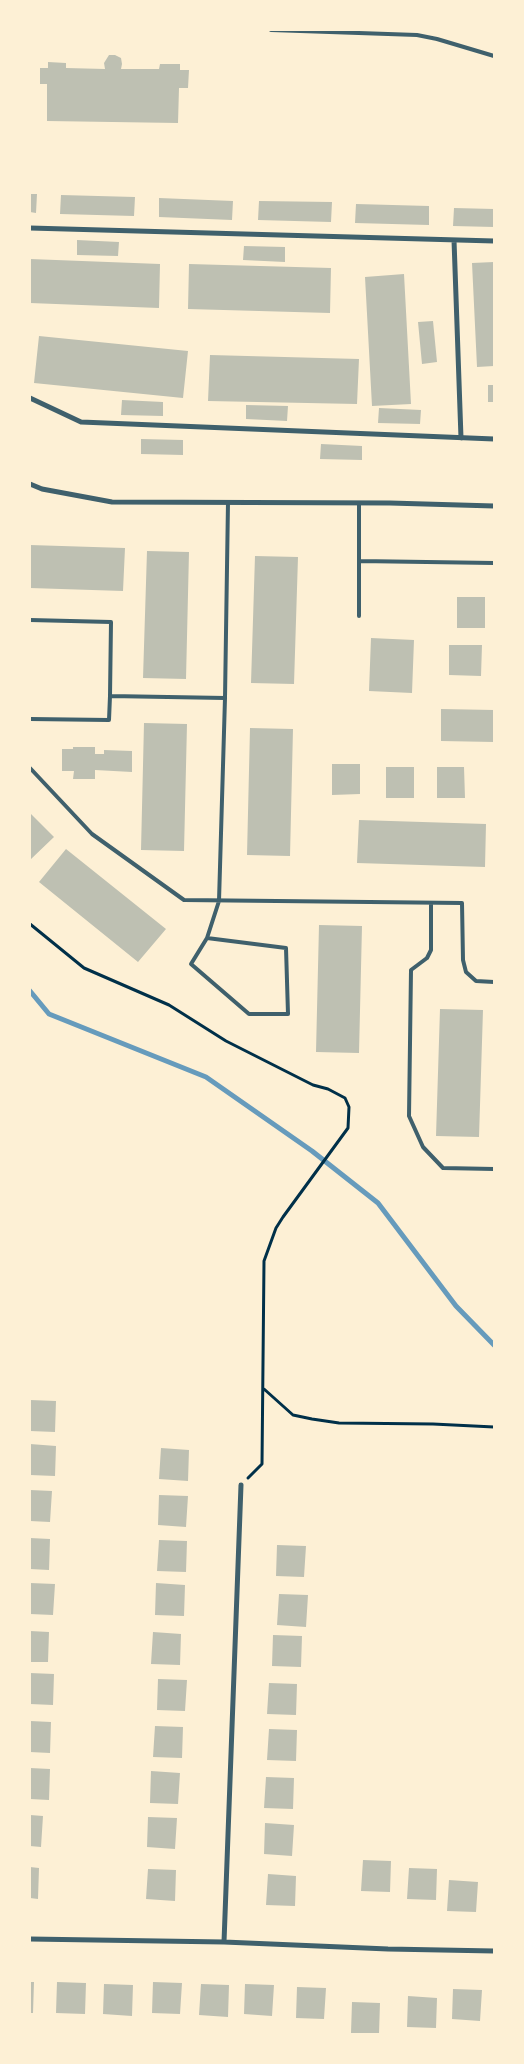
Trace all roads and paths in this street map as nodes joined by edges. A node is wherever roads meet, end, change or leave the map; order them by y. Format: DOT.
graph roads {
  1 [pos="271,30"];
  2 [pos="494,56"];
  3 [pos="30,228"];
  4 [pos="454,240"];
  5 [pos="494,241"];
  6 [pos="30,398"];
  7 [pos="461,438"];
  8 [pos="494,439"];
  9 [pos="30,484"];
  10 [pos="228,502"];
  11 [pos="359,503"];
  12 [pos="494,506"];
  13 [pos="359,561"];
  14 [pos="494,562"];
  15 [pos="360,616"];
  16 [pos="30,620"];
  17 [pos="110,696"];
  18 [pos="225,698"];
  19 [pos="30,719"];
  20 [pos="30,768"];
  21 [pos="219,901"];
  22 [pos="431,903"];
  23 [pos="30,924"];
  24 [pos="206,938"];
  25 [pos="494,982"];
  26 [pos="494,1170"];
  27 [pos="263,1389"];
  28 [pos="494,1427"];
  29 [pos="241,1485"];
  30 [pos="30,1939"];
  31 [pos="224,1942"];
  32 [pos="494,1950"];
  1 -- 2 [label="lane"];
  3 -- 4 [label="street"];
  4 -- 5 [label="street"];
  4 -- 7 [label="street"];
  6 -- 7 [label="street"];
  7 -- 8 [label="street"];
  9 -- 10 [label="street"];
  10 -- 11 [label="street"];
  10 -- 18 [label="lane"];
  11 -- 12 [label="street"];
  11 -- 13 [label="lane"];
  13 -- 14 [label="lane"];
  13 -- 15 [label="lane"];
  16 -- 17 [label="lane"];
  17 -- 18 [label="lane"];
  17 -- 19 [label="lane"];
  18 -- 21 [label="lane"];
  20 -- 21 [label="lane"];
  21 -- 22 [label="lane"];
  21 -- 24 [label="lane"];
  22 -- 25 [label="lane"];
  22 -- 26 [label="lane"];
  23 -- 27 [label="path"];
  24 -- 24 [label="lane"];
  27 -- 28 [label="path"];
  27 -- 29 [label="path"];
  29 -- 31 [label="street"];
  30 -- 31 [label="street"];
  31 -- 32 [label="street"];
}
